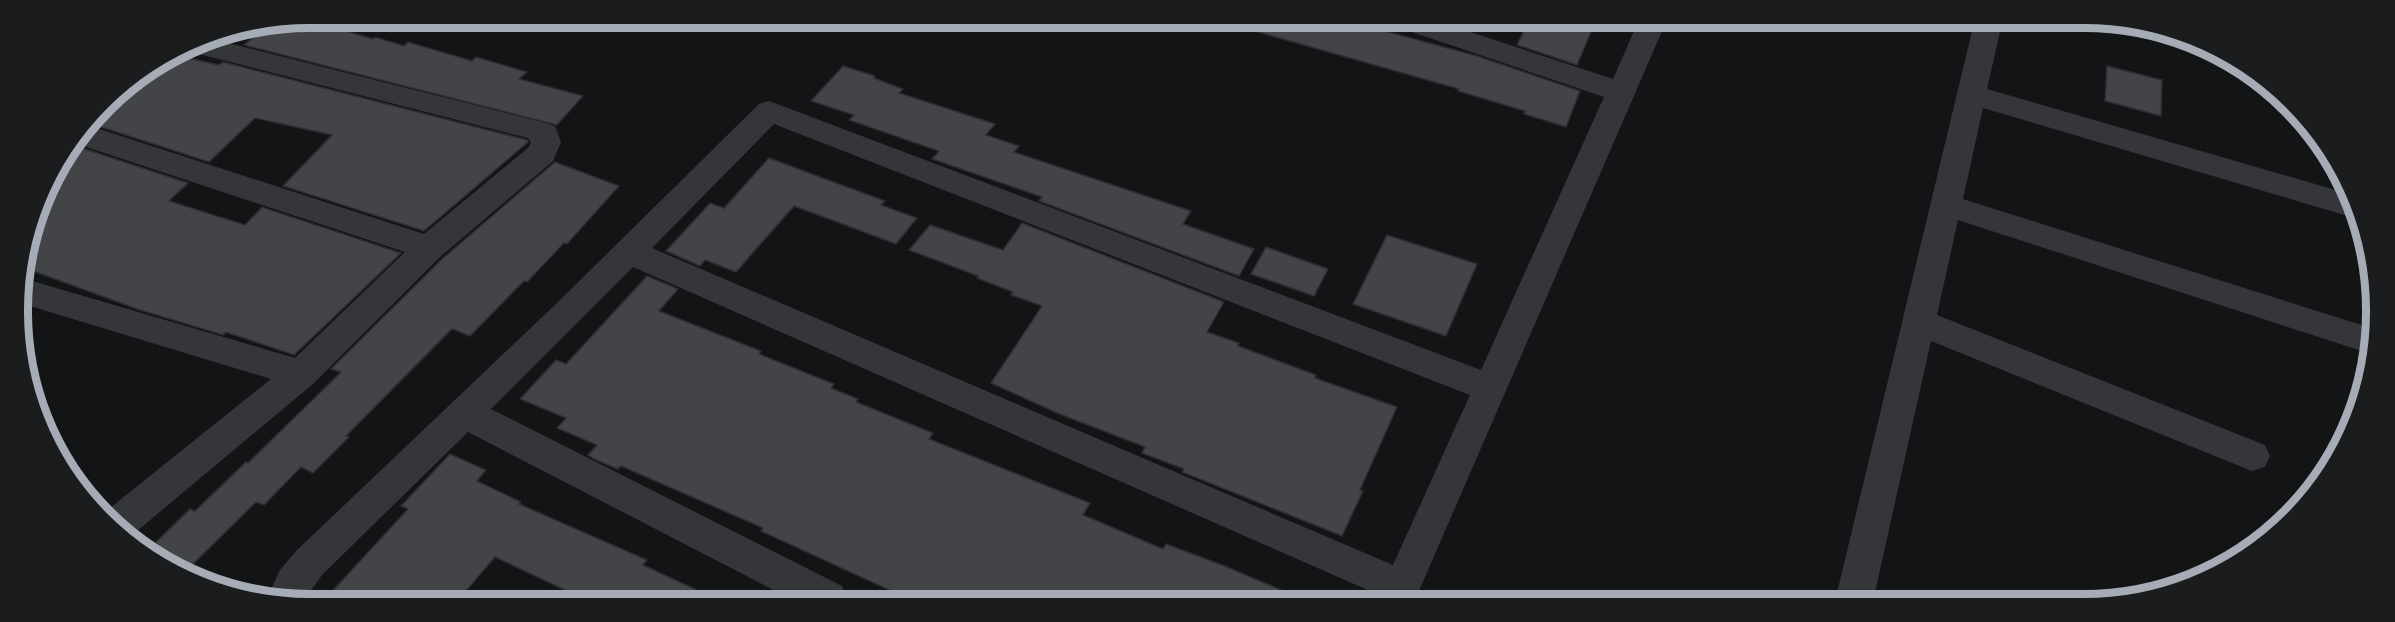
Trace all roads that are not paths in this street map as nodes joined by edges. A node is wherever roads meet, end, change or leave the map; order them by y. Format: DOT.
graph roads {
  1 [pos="1428,28"];
  2 [pos="1649,28"];
  3 [pos="1987,28"];
  4 [pos="209,48"];
  5 [pos="1621,92"];
  6 [pos="1972,95"];
  7 [pos="89,137"];
  8 [pos="2346,204"];
  9 [pos="1946,205"];
  10 [pos="429,248"];
  11 [pos="629,252"];
  12 [pos="29,293"];
  13 [pos="1918,322"];
  14 [pos="2365,339"];
  15 [pos="301,374"];
  16 [pos="1490,388"];
  17 [pos="465,412"];
  18 [pos="2252,456"];
  19 [pos="117,516"];
  20 [pos="289,593"];
  21 [pos="818,594"];
  22 [pos="1399,594"];
  23 [pos="1861,594"];
  1 -- 5 [label="street"];
  2 -- 5 [label="street"];
  3 -- 6 [label="street"];
  4 -- 10 [label="street"];
  5 -- 16 [label="street"];
  6 -- 8 [label="street"];
  6 -- 9 [label="street"];
  7 -- 10 [label="street"];
  9 -- 13 [label="street"];
  9 -- 14 [label="street"];
  10 -- 15 [label="street"];
  11 -- 16 [label="street"];
  11 -- 17 [label="street"];
  11 -- 22 [label="street"];
  12 -- 15 [label="street"];
  13 -- 18 [label="street"];
  13 -- 23 [label="street"];
  15 -- 19 [label="street"];
  16 -- 22 [label="street"];
  17 -- 20 [label="street"];
  17 -- 21 [label="street"];
}
